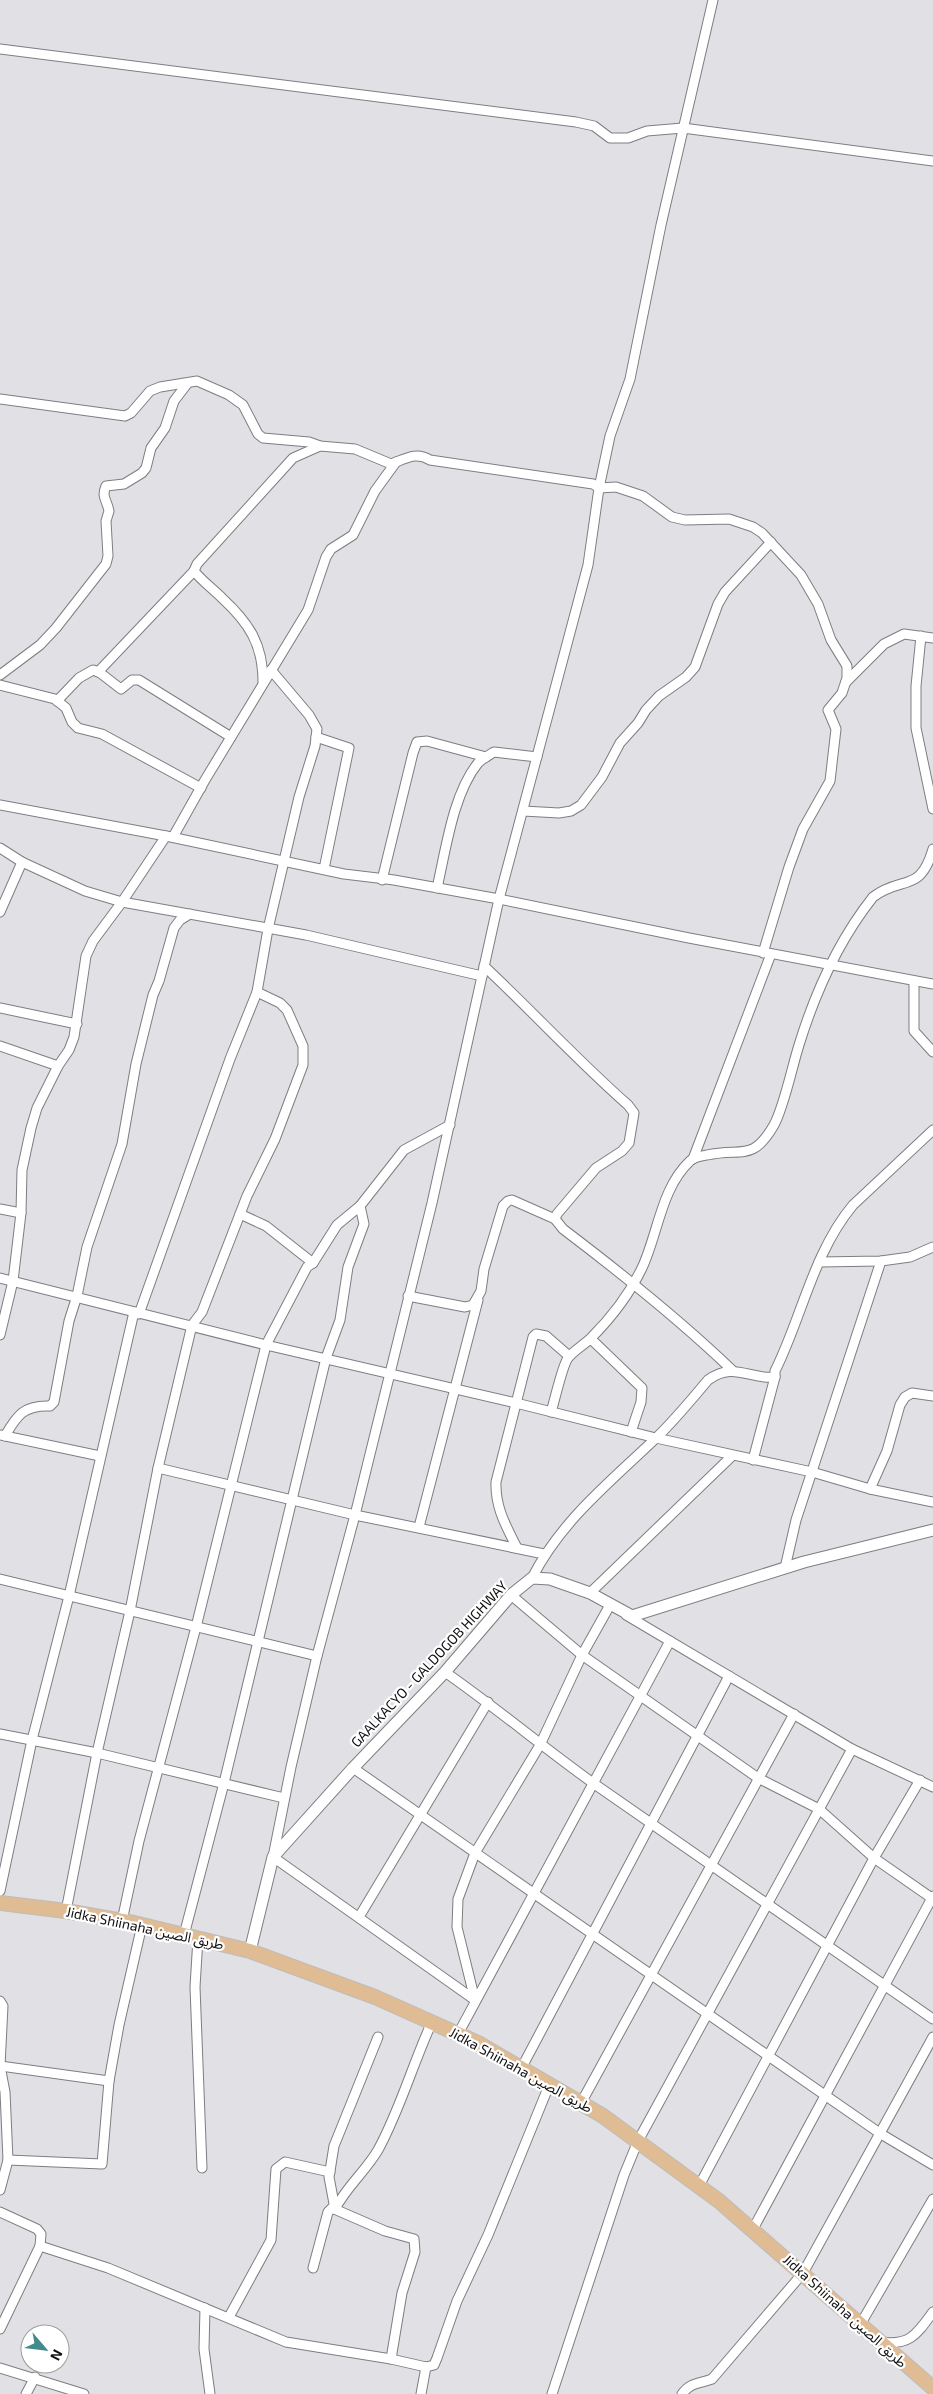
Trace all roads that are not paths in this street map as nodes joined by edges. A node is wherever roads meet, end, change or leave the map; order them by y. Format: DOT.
graph roads {
  1 [pos="714,0"];
  2 [pos="0,49"];
  3 [pos="683,128"];
  4 [pos="933,161"];
  5 [pos="187,384"];
  6 [pos="0,399"];
  7 [pos="320,446"];
  8 [pos="396,462"];
  9 [pos="599,488"];
  10 [pos="771,542"];
  11 [pos="194,571"];
  12 [pos="921,636"];
  13 [pos="933,638"];
  14 [pos="270,670"];
  15 [pos="98,672"];
  16 [pos="0,675"];
  17 [pos="264,682"];
  18 [pos="846,682"];
  19 [pos="0,685"];
  20 [pos="57,701"];
  21 [pos="231,737"];
  22 [pos="316,737"];
  23 [pos="486,757"];
  24 [pos="537,757"];
  25 [pos="201,788"];
  26 [pos="0,804"];
  27 [pos="933,809"];
  28 [pos="522,810"];
  29 [pos="170,837"];
  30 [pos="0,848"];
  31 [pos="933,849"];
  32 [pos="284,860"];
  33 [pos="22,862"];
  34 [pos="324,869"];
  35 [pos="382,880"];
  36 [pos="437,888"];
  37 [pos="499,899"];
  38 [pos="122,902"];
  39 [pos="0,912"];
  40 [pos="190,914"];
  41 [pos="268,929"];
  42 [pos="767,953"];
  43 [pos="831,964"];
  44 [pos="483,971"];
  45 [pos="914,981"];
  46 [pos="933,984"];
  47 [pos="257,992"];
  48 [pos="0,1008"];
  49 [pos="77,1024"];
  50 [pos="0,1046"];
  51 [pos="933,1052"];
  52 [pos="58,1066"];
  53 [pos="450,1125"];
  54 [pos="933,1130"];
  55 [pos="693,1159"];
  56 [pos="360,1206"];
  57 [pos="0,1209"];
  58 [pos="21,1214"];
  59 [pos="240,1214"];
  60 [pos="555,1219"];
  61 [pos="933,1248"];
  62 [pos="881,1261"];
  63 [pos="819,1262"];
  64 [pos="313,1263"];
  65 [pos="0,1278"];
  66 [pos="13,1281"];
  67 [pos="634,1283"];
  68 [pos="77,1296"];
  69 [pos="408,1296"];
  70 [pos="478,1299"];
  71 [pos="136,1313"];
  72 [pos="192,1325"];
  73 [pos="0,1335"];
  74 [pos="591,1338"];
  75 [pos="266,1345"];
  76 [pos="570,1356"];
  77 [pos="326,1358"];
  78 [pos="732,1370"];
  79 [pos="389,1373"];
  80 [pos="776,1376"];
  81 [pos="455,1389"];
  82 [pos="933,1396"];
  83 [pos="516,1402"];
  84 [pos="551,1412"];
  85 [pos="631,1432"];
  86 [pos="2,1435"];
  87 [pos="656,1438"];
  88 [pos="100,1456"];
  89 [pos="732,1456"];
  90 [pos="753,1460"];
  91 [pos="158,1468"];
  92 [pos="812,1472"];
  93 [pos="230,1484"];
  94 [pos="870,1489"];
  95 [pos="292,1499"];
  96 [pos="933,1502"];
  97 [pos="356,1515"];
  98 [pos="419,1528"];
  99 [pos="933,1530"];
  100 [pos="517,1548"];
  101 [pos="544,1554"];
  102 [pos="785,1568"];
  103 [pos="532,1578"];
  104 [pos="0,1580"];
  105 [pos="590,1593"];
  106 [pos="511,1595"];
  107 [pos="69,1596"];
  108 [pos="610,1605"];
  109 [pos="130,1611"];
  110 [pos="196,1627"];
  111 [pos="670,1641"];
  112 [pos="256,1642"];
  113 [pos="582,1655"];
  114 [pos="316,1656"];
  115 [pos="444,1672"];
  116 [pos="730,1676"];
  117 [pos="640,1695"];
  118 [pos="488,1702"];
  119 [pos="794,1714"];
  120 [pos="0,1734"];
  121 [pos="698,1735"];
  122 [pos="32,1740"];
  123 [pos="540,1745"];
  124 [pos="852,1749"];
  125 [pos="97,1753"];
  126 [pos="353,1768"];
  127 [pos="158,1769"];
  128 [pos="758,1778"];
  129 [pos="920,1780"];
  130 [pos="224,1783"];
  131 [pos="593,1783"];
  132 [pos="933,1787"];
  133 [pos="284,1798"];
  134 [pos="819,1809"];
  135 [pos="421,1815"];
  136 [pos="651,1823"];
  137 [pos="476,1853"];
  138 [pos="273,1857"];
  139 [pos="874,1858"];
  140 [pos="711,1864"];
  141 [pos="0,1891"];
  142 [pos="534,1894"];
  143 [pos="932,1898"];
  144 [pos="0,1903"];
  145 [pos="767,1904"];
  146 [pos="66,1911"];
  147 [pos="359,1917"];
  148 [pos="122,1921"];
  149 [pos="142,1925"];
  150 [pos="184,1934"];
  151 [pos="593,1934"];
  152 [pos="198,1938"];
  153 [pos="827,1945"];
  154 [pos="250,1951"];
  155 [pos="652,1975"];
  156 [pos="884,1985"];
  157 [pos="475,2000"];
  158 [pos="0,2001"];
  159 [pos="708,2014"];
  160 [pos="933,2019"];
  161 [pos="432,2022"];
  162 [pos="458,2034"];
  163 [pos="378,2037"];
  164 [pos="933,2037"];
  165 [pos="769,2056"];
  166 [pos="0,2066"];
  167 [pos="522,2067"];
  168 [pos="109,2081"];
  169 [pos="550,2084"];
  170 [pos="2,2087"];
  171 [pos="826,2096"];
  172 [pos="581,2102"];
  173 [pos="881,2134"];
  174 [pos="638,2141"];
  175 [pos="8,2160"];
  176 [pos="933,2165"];
  177 [pos="202,2168"];
  178 [pos="330,2172"];
  179 [pos="2,2178"];
  180 [pos="700,2186"];
  181 [pos="0,2190"];
  182 [pos="933,2199"];
  183 [pos="335,2209"];
  184 [pos="0,2212"];
  185 [pos="752,2229"];
  186 [pos="40,2246"];
  187 [pos="313,2268"];
  188 [pos="803,2273"];
  189 [pos="205,2308"];
  190 [pos="933,2312"];
  191 [pos="229,2317"];
  192 [pos="860,2325"];
  193 [pos="0,2329"];
  194 [pos="878,2342"];
  195 [pos="391,2359"];
  196 [pos="426,2367"];
  197 [pos="0,2368"];
  198 [pos="35,2377"];
  199 [pos="933,2388"];
  200 [pos="26,2394"];
  201 [pos="84,2394"];
  202 [pos="210,2394"];
  203 [pos="421,2394"];
  204 [pos="552,2394"];
  205 [pos="682,2394"];
  1 -- 3 [label="street"];
  2 -- 3 [label="street"];
  3 -- 4 [label="street"];
  3 -- 9 [label="street"];
  5 -- 6 [label="street"];
  5 -- 7 [label="street"];
  5 -- 16 [label="street"];
  7 -- 8 [label="street"];
  7 -- 11 [label="street"];
  8 -- 9 [label="street"];
  8 -- 14 [label="street"];
  9 -- 10 [label="street"];
  9 -- 24 [label="street"];
  10 -- 18 [label="street"];
  10 -- 28 [label="street"];
  11 -- 15 [label="street"];
  11 -- 17 [label="street"];
  12 -- 13 [label="street"];
  12 -- 18 [label="street"];
  12 -- 27 [label="street"];
  14 -- 17 [label="street"];
  14 -- 22 [label="street"];
  15 -- 20 [label="street"];
  15 -- 21 [label="street"];
  17 -- 21 [label="street"];
  18 -- 42 [label="street"];
  19 -- 20 [label="street"];
  20 -- 25 [label="street"];
  21 -- 25 [label="street"];
  22 -- 32 [label="street"];
  22 -- 34 [label="street"];
  23 -- 24 [label="street"];
  23 -- 35 [label="street"];
  23 -- 36 [label="street"];
  24 -- 28 [label="street"];
  25 -- 29 [label="street"];
  26 -- 29 [label="street"];
  28 -- 37 [label="street"];
  29 -- 32 [label="street"];
  29 -- 38 [label="street"];
  30 -- 33 [label="street"];
  31 -- 43 [label="street"];
  32 -- 34 [label="street"];
  32 -- 41 [label="street"];
  33 -- 38 [label="street"];
  33 -- 39 [label="street"];
  34 -- 35 [label="street"];
  35 -- 36 [label="street"];
  36 -- 37 [label="street"];
  37 -- 42 [label="street"];
  37 -- 44 [label="street"];
  38 -- 40 [label="street"];
  38 -- 49 [label="street"];
  40 -- 41 [label="street"];
  40 -- 68 [label="street"];
  41 -- 44 [label="street"];
  41 -- 47 [label="street"];
  42 -- 43 [label="street"];
  42 -- 55 [label="street"];
  43 -- 45 [label="street"];
  43 -- 55 [label="street"];
  44 -- 53 [label="street"];
  44 -- 60 [label="street"];
  45 -- 46 [label="street"];
  45 -- 51 [label="street"];
  47 -- 59 [label="street"];
  47 -- 71 [label="street"];
  48 -- 49 [label="street"];
  49 -- 52 [label="street"];
  50 -- 52 [label="street"];
  52 -- 58 [label="street"];
  53 -- 56 [label="street"];
  53 -- 69 [label="street"];
  54 -- 63 [label="street"];
  55 -- 67 [label="street"];
  56 -- 64 [label="street"];
  56 -- 77 [label="street"];
  57 -- 58 [label="street"];
  58 -- 66 [label="street"];
  59 -- 64 [label="street"];
  59 -- 72 [label="street"];
  60 -- 67 [label="street"];
  60 -- 70 [label="street"];
  61 -- 62 [label="street"];
  62 -- 63 [label="street"];
  62 -- 92 [label="street"];
  63 -- 80 [label="street"];
  64 -- 75 [label="street"];
  65 -- 66 [label="street"];
  66 -- 68 [label="street"];
  66 -- 73 [label="street"];
  67 -- 74 [label="street"];
  67 -- 78 [label="street"];
  68 -- 71 [label="street"];
  68 -- 86 [label="street"];
  69 -- 70 [label="street"];
  69 -- 79 [label="street"];
  70 -- 81 [label="street"];
  71 -- 72 [label="street"];
  71 -- 88 [label="street"];
  72 -- 75 [label="street"];
  72 -- 91 [label="street"];
  74 -- 76 [label="street"];
  74 -- 85 [label="street"];
  75 -- 77 [label="street"];
  75 -- 93 [label="street"];
  76 -- 83 [label="street"];
  76 -- 84 [label="street"];
  77 -- 79 [label="street"];
  77 -- 95 [label="street"];
  78 -- 80 [label="street"];
  78 -- 87 [label="street"];
  79 -- 81 [label="street"];
  79 -- 97 [label="street"];
  80 -- 90 [label="street"];
  81 -- 83 [label="street"];
  81 -- 98 [label="street"];
  82 -- 94 [label="street"];
  83 -- 84 [label="street"];
  83 -- 100 [label="street"];
  84 -- 85 [label="street"];
  85 -- 87 [label="street"];
  86 -- 88 [label="street"];
  87 -- 89 [label="street"];
  87 -- 101 [label="street"];
  88 -- 107 [label="street"];
  89 -- 90 [label="street"];
  89 -- 105 [label="street"];
  90 -- 92 [label="street"];
  91 -- 93 [label="street"];
  91 -- 109 [label="street"];
  92 -- 94 [label="street"];
  92 -- 102 [label="street"];
  93 -- 95 [label="street"];
  93 -- 110 [label="street"];
  94 -- 96 [label="street"];
  95 -- 97 [label="street"];
  95 -- 112 [label="street"];
  97 -- 98 [label="street"];
  97 -- 114 [label="street"];
  98 -- 100 [label="street"];
  99 -- 102 [label="street"];
  100 -- 101 [label="street"];
  101 -- 103 [label="street"];
  102 -- 105 [label="street"];
  103 -- 105 [label="street"];
  103 -- 106 [label="street, GAALKACYO - GALDOGOB HIGHWAY"];
  104 -- 107 [label="street"];
  105 -- 108 [label="street"];
  106 -- 113 [label="street"];
  106 -- 115 [label="street, GAALKACYO - GALDOGOB HIGHWAY"];
  107 -- 109 [label="street"];
  107 -- 122 [label="street"];
  108 -- 111 [label="street"];
  108 -- 113 [label="street"];
  109 -- 110 [label="street"];
  109 -- 125 [label="street"];
  110 -- 112 [label="street"];
  110 -- 127 [label="street"];
  111 -- 116 [label="street"];
  111 -- 117 [label="street"];
  112 -- 114 [label="street"];
  112 -- 130 [label="street"];
  113 -- 117 [label="street"];
  113 -- 123 [label="street"];
  114 -- 133 [label="street"];
  115 -- 118 [label="street"];
  115 -- 126 [label="street, GAALKACYO - GALDOGOB HIGHWAY"];
  116 -- 119 [label="street"];
  116 -- 121 [label="street"];
  117 -- 121 [label="street"];
  117 -- 131 [label="street"];
  118 -- 123 [label="street"];
  118 -- 135 [label="street"];
  119 -- 124 [label="street"];
  119 -- 128 [label="street"];
  120 -- 122 [label="street"];
  121 -- 128 [label="street"];
  121 -- 136 [label="street"];
  122 -- 125 [label="street"];
  122 -- 141 [label="street"];
  123 -- 131 [label="street"];
  123 -- 137 [label="street"];
  124 -- 129 [label="street"];
  124 -- 134 [label="street"];
  125 -- 127 [label="street"];
  125 -- 146 [label="street"];
  126 -- 135 [label="street"];
  126 -- 138 [label="street, GAALKACYO - GALDOGOB HIGHWAY"];
  127 -- 130 [label="street"];
  127 -- 148 [label="street"];
  128 -- 134 [label="street"];
  128 -- 140 [label="street"];
  129 -- 132 [label="street"];
  129 -- 139 [label="street"];
  130 -- 133 [label="street"];
  130 -- 150 [label="street"];
  131 -- 136 [label="street"];
  131 -- 142 [label="street"];
  133 -- 138 [label="street"];
  134 -- 139 [label="street"];
  134 -- 145 [label="street"];
  135 -- 137 [label="street"];
  135 -- 147 [label="street"];
  136 -- 140 [label="street"];
  136 -- 151 [label="street"];
  137 -- 142 [label="street"];
  137 -- 157 [label="street"];
  138 -- 147 [label="street"];
  138 -- 154 [label="street, GAALKACYO - GALDOGOB HIGHWAY"];
  139 -- 143 [label="street"];
  139 -- 153 [label="street"];
  140 -- 145 [label="street"];
  140 -- 155 [label="street"];
  142 -- 151 [label="street"];
  142 -- 157 [label="street"];
  143 -- 156 [label="street"];
  144 -- 146 [label="main road, Jidka Shiinaha طريق الصين"];
  145 -- 153 [label="street"];
  145 -- 159 [label="street"];
  146 -- 148 [label="main road, Jidka Shiinaha طريق الصين"];
  147 -- 157 [label="street"];
  148 -- 149 [label="main road, Jidka Shiinaha طريق الصين"];
  149 -- 150 [label="main road, Jidka Shiinaha طريق الصين"];
  149 -- 168 [label="street"];
  150 -- 152 [label="main road, Jidka Shiinaha طريق الصين"];
  151 -- 155 [label="street"];
  151 -- 167 [label="street"];
  152 -- 154 [label="main road, Jidka Shiinaha طريق الصين"];
  152 -- 177 [label="street"];
  153 -- 156 [label="street"];
  153 -- 165 [label="street"];
  154 -- 161 [label="main road, Jidka Shiinaha طريق الصين"];
  155 -- 159 [label="street"];
  155 -- 172 [label="street"];
  156 -- 160 [label="street"];
  156 -- 171 [label="street"];
  157 -- 162 [label="street"];
  158 -- 166 [label="street"];
  159 -- 165 [label="street"];
  159 -- 174 [label="street"];
  161 -- 162 [label="main road, Jidka Shiinaha طريق الصين"];
  161 -- 183 [label="street"];
  162 -- 167 [label="main road, Jidka Shiinaha طريق الصين"];
  163 -- 178 [label="street"];
  164 -- 173 [label="street"];
  165 -- 171 [label="street"];
  165 -- 180 [label="street"];
  166 -- 168 [label="street"];
  166 -- 170 [label="street"];
  167 -- 169 [label="main road, Jidka Shiinaha طريق الصين"];
  168 -- 175 [label="street"];
  169 -- 172 [label="main road, Jidka Shiinaha طريق الصين"];
  169 -- 196 [label="street"];
  170 -- 175 [label="street"];
  171 -- 173 [label="street"];
  171 -- 185 [label="street"];
  172 -- 174 [label="main road, Jidka Shiinaha طريق الصين"];
  173 -- 176 [label="street"];
  173 -- 188 [label="street"];
  174 -- 180 [label="main road, Jidka Shiinaha طريق الصين"];
  174 -- 204 [label="street"];
  175 -- 179 [label="street"];
  178 -- 183 [label="street"];
  178 -- 191 [label="street"];
  179 -- 181 [label="street"];
  180 -- 185 [label="main road, Jidka Shiinaha طريق الصين"];
  182 -- 192 [label="street"];
  183 -- 187 [label="street"];
  183 -- 195 [label="street"];
  184 -- 186 [label="street"];
  185 -- 188 [label="main road, Jidka Shiinaha طريق الصين"];
  186 -- 189 [label="street"];
  186 -- 193 [label="street"];
  188 -- 192 [label="main road, Jidka Shiinaha طريق الصين"];
  188 -- 205 [label="street"];
  189 -- 191 [label="street"];
  189 -- 202 [label="street"];
  190 -- 194 [label="street"];
  191 -- 195 [label="street"];
  192 -- 194 [label="main road, Jidka Shiinaha طريق الصين"];
  194 -- 199 [label="main road, Jidka Shiinaha طريق الصين"];
  195 -- 196 [label="street"];
  196 -- 203 [label="street"];
  197 -- 198 [label="street"];
  198 -- 200 [label="street"];
  198 -- 201 [label="street"];
}
